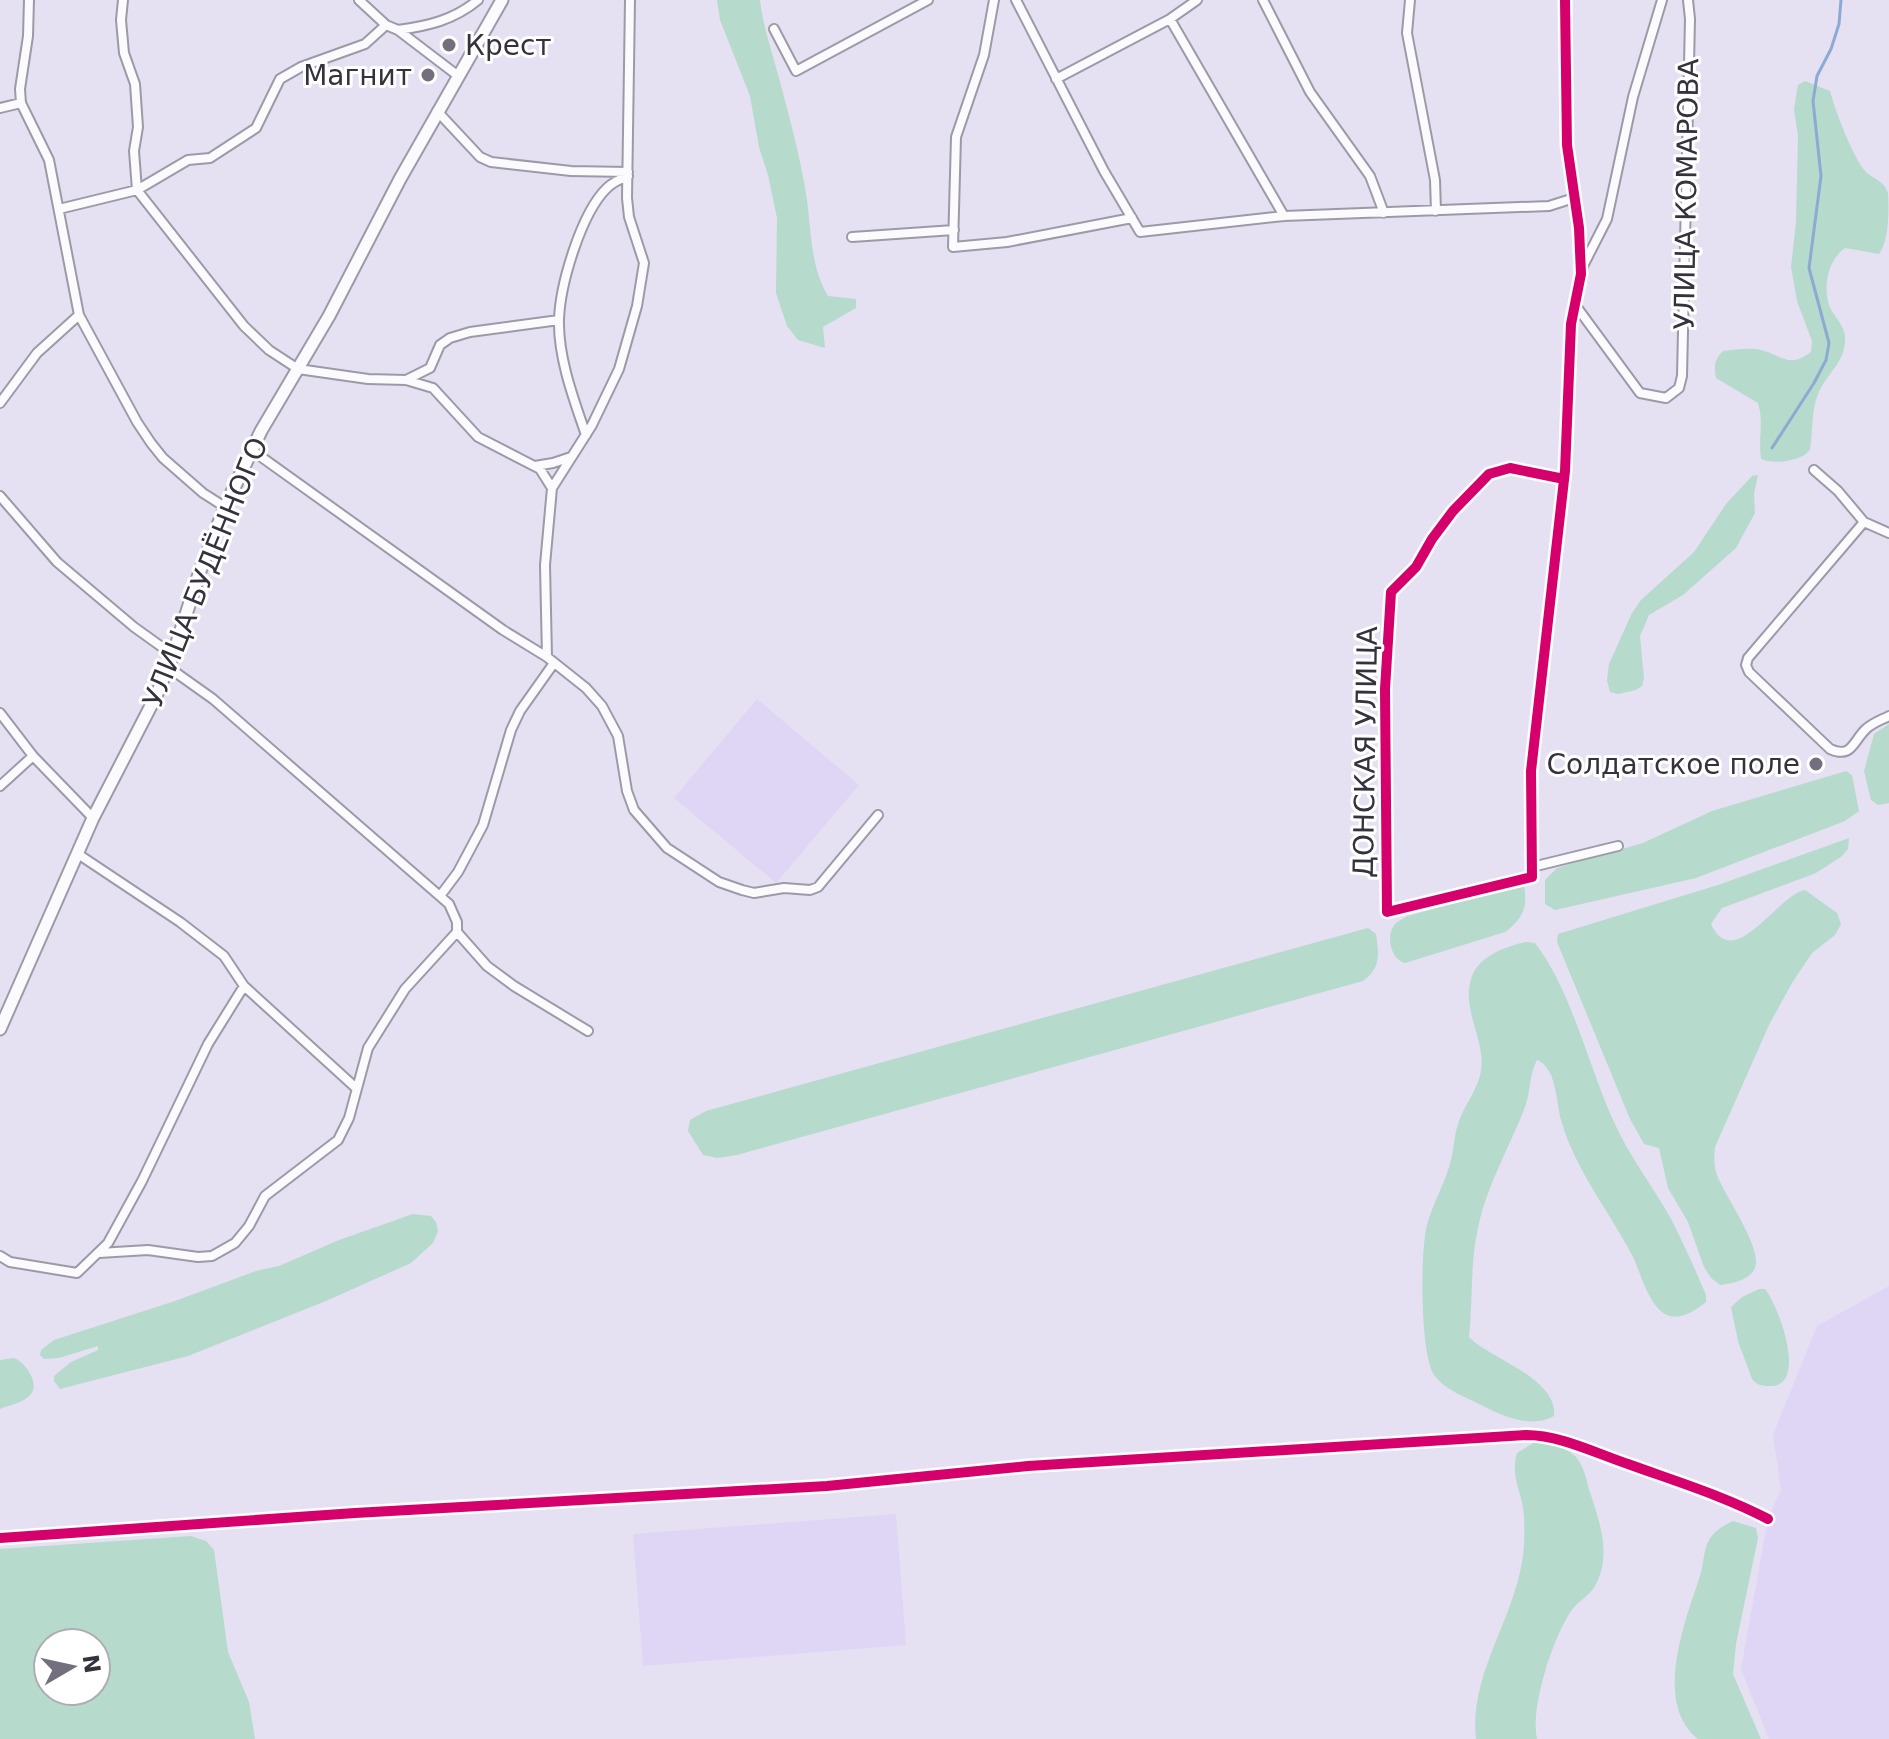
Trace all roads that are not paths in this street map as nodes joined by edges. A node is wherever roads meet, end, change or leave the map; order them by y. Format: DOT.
graph roads {
  1 [pos="29,0"];
  2 [pos="123,0"];
  3 [pos="359,0"];
  4 [pos="478,0"];
  5 [pos="502,0"];
  6 [pos="630,0"];
  7 [pos="928,0"];
  8 [pos="994,0"];
  9 [pos="1016,0"];
  10 [pos="1197,0"];
  11 [pos="1263,0"];
  12 [pos="1410,0"];
  13 [pos="1565,0"];
  14 [pos="1662,0"];
  15 [pos="1688,0"];
  16 [pos="1170,19"];
  17 [pos="386,25"];
  18 [pos="774,29"];
  19 [pos="398,30"];
  20 [pos="457,75"];
  21 [pos="1056,79"];
  22 [pos="21,103"];
  23 [pos="0,108"];
  24 [pos="437,111"];
  25 [pos="628,174"];
  26 [pos="137,190"];
  27 [pos="1574,198"];
  28 [pos="59,209"];
  29 [pos="1436,211"];
  30 [pos="1384,213"];
  31 [pos="1284,216"];
  32 [pos="1132,218"];
  33 [pos="954,230"];
  34 [pos="852,237"];
  35 [pos="1581,269"];
  36 [pos="1576,306"];
  37 [pos="79,315"];
  38 [pos="559,320"];
  39 [pos="298,369"];
  40 [pos="406,380"];
  41 [pos="0,403"];
  42 [pos="586,435"];
  43 [pos="253,451"];
  44 [pos="572,456"];
  45 [pos="535,466"];
  46 [pos="1814,470"];
  47 [pos="1564,479"];
  48 [pos="552,488"];
  49 [pos="0,496"];
  50 [pos="225,507"];
  51 [pos="1864,522"];
  52 [pos="1889,533"];
  53 [pos="550,660"];
  54 [pos="170,661"];
  55 [pos="0,713"];
  56 [pos="1889,716"];
  57 [pos="33,756"];
  58 [pos="0,786"];
  59 [pos="878,815"];
  60 [pos="93,818"];
  61 [pos="1618,846"];
  62 [pos="78,854"];
  63 [pos="1532,872"];
  64 [pos="440,896"];
  65 [pos="457,932"];
  66 [pos="244,986"];
  67 [pos="0,1029"];
  68 [pos="588,1031"];
  69 [pos="356,1088"];
  70 [pos="99,1253"];
  71 [pos="0,1256"];
  72 [pos="1768,1519"];
  73 [pos="0,1538"];
  1 -- 22 [label="street"];
  2 -- 26 [label="street"];
  3 -- 17 [label="street"];
  4 -- 19 [label="street"];
  5 -- 20 [label="main road, УЛИЦА БУДЁННОГО"];
  6 -- 25 [label="street"];
  7 -- 18 [label="street"];
  8 -- 33 [label="street"];
  9 -- 21 [label="street"];
  10 -- 16 [label="street"];
  11 -- 30 [label="street"];
  12 -- 29 [label="street"];
  13 -- 27 [label="street"];
  14 -- 35 [label="street, УЛИЦА КОМАРОВА"];
  15 -- 36 [label="street, УЛИЦА КОМАРОВА"];
  16 -- 21 [label="street"];
  16 -- 31 [label="street"];
  17 -- 19 [label="street"];
  17 -- 26 [label="street"];
  19 -- 20 [label="street"];
  20 -- 24 [label="main road, УЛИЦА БУДЁННОГО"];
  21 -- 32 [label="street"];
  22 -- 23 [label="street"];
  22 -- 28 [label="street"];
  24 -- 25 [label="street"];
  24 -- 39 [label="main road, УЛИЦА БУДЁННОГО"];
  25 -- 38 [label="street"];
  25 -- 42 [label="street"];
  26 -- 28 [label="street"];
  26 -- 39 [label="street"];
  27 -- 29 [label="street"];
  27 -- 35 [label="street"];
  28 -- 37 [label="street"];
  29 -- 30 [label="street"];
  30 -- 31 [label="street"];
  31 -- 32 [label="street"];
  32 -- 33 [label="street"];
  33 -- 34 [label="street"];
  35 -- 36 [label="street"];
  36 -- 47 [label="street"];
  37 -- 41 [label="street"];
  37 -- 50 [label="street"];
  38 -- 40 [label="street"];
  38 -- 42 [label="street"];
  39 -- 40 [label="street"];
  39 -- 43 [label="main road, УЛИЦА БУДЁННОГО"];
  40 -- 45 [label="street"];
  42 -- 44 [label="street"];
  43 -- 50 [label="main road, УЛИЦА БУДЁННОГО"];
  43 -- 53 [label="street"];
  44 -- 45 [label="street"];
  44 -- 48 [label="street"];
  45 -- 48 [label="street"];
  46 -- 51 [label="street"];
  47 -- 63 [label="street"];
  47 -- 63 [label="street, ДОНСКАЯ УЛИЦА"];
  48 -- 53 [label="street"];
  49 -- 54 [label="street"];
  50 -- 54 [label="main road, УЛИЦА БУДЁННОГО"];
  51 -- 52 [label="street"];
  51 -- 56 [label="street"];
  53 -- 59 [label="street"];
  53 -- 64 [label="street"];
  54 -- 60 [label="main road, УЛИЦА БУДЁННОГО"];
  54 -- 64 [label="street"];
  55 -- 57 [label="street"];
  57 -- 58 [label="street"];
  57 -- 60 [label="street"];
  60 -- 62 [label="main road, УЛИЦА БУДЁННОГО"];
  61 -- 63 [label="street"];
  62 -- 66 [label="street"];
  62 -- 67 [label="main road, УЛИЦА БУДЁННОГО"];
  64 -- 65 [label="street"];
  65 -- 68 [label="street"];
  65 -- 69 [label="street"];
  66 -- 69 [label="street"];
  66 -- 70 [label="street"];
  69 -- 70 [label="street"];
  70 -- 71 [label="street"];
  72 -- 73 [label="street"];
}
